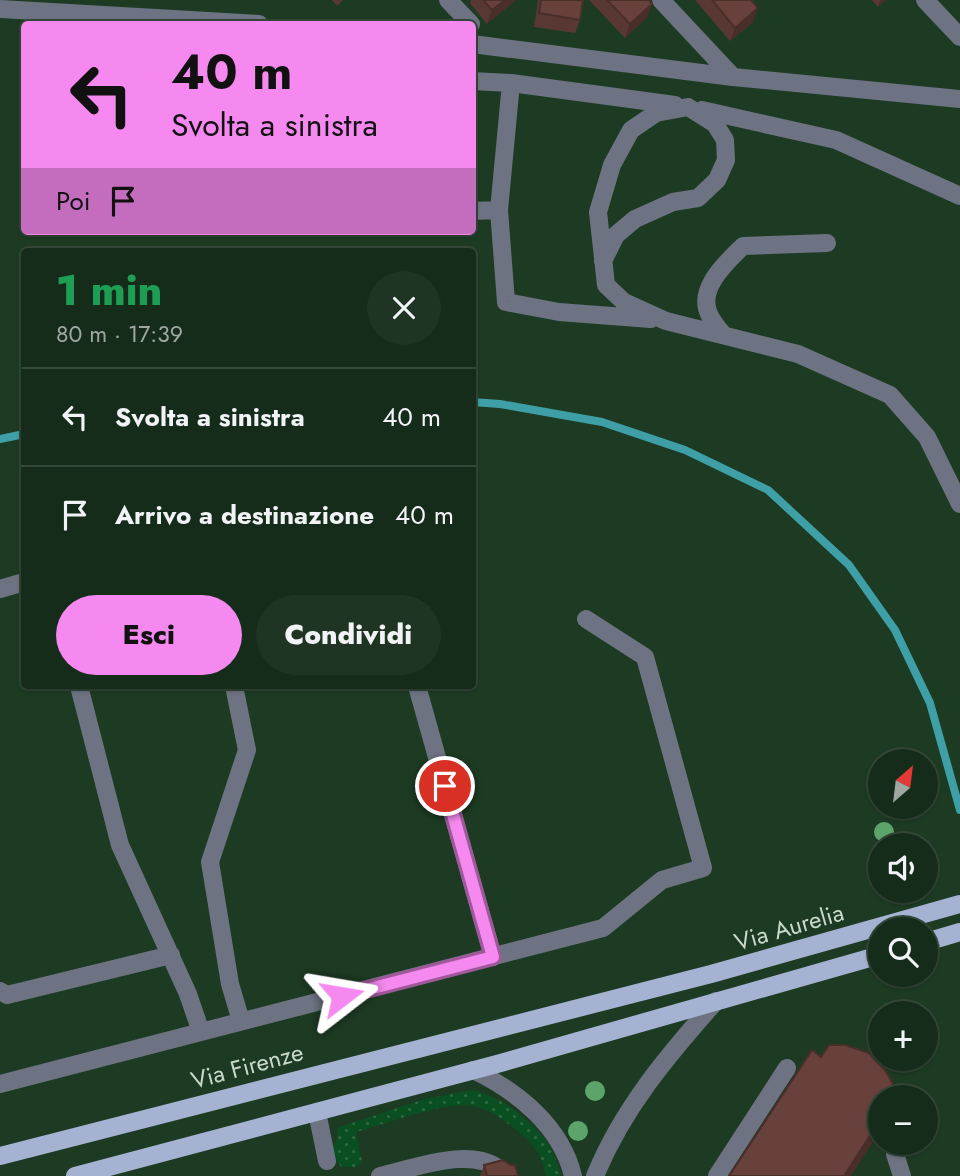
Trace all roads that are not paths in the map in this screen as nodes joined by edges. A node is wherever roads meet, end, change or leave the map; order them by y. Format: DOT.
graph roads {
  1 [pos="448,0"];
  2 [pos="662,0"];
  3 [pos="925,0"];
  4 [pos="0,9"];
  5 [pos="207,21"];
  6 [pos="467,21"];
  7 [pos="476,30"];
  8 [pos="960,37"];
  9 [pos="476,45"];
  10 [pos="491,47"];
  11 [pos="733,76"];
  12 [pos="476,81"];
  13 [pos="511,83"];
  14 [pos="960,99"];
  15 [pos="688,107"];
  16 [pos="960,196"];
  17 [pos="499,210"];
  18 [pos="476,211"];
  19 [pos="827,243"];
  20 [pos="603,261"];
  21 [pos="666,321"];
  22 [pos="722,333"];
  23 [pos="960,504"];
  24 [pos="21,583"];
  25 [pos="0,589"];
  26 [pos="586,619"];
  27 [pos="80,689"];
  28 [pos="234,689"];
  29 [pos="418,689"];
  30 [pos="960,904"];
  31 [pos="960,932"];
  32 [pos="938,938"];
  33 [pos="171,955"];
  34 [pos="493,957"];
  35 [pos="868,958"];
  36 [pos="711,974"];
  37 [pos="0,991"];
  38 [pos="716,1001"];
  39 [pos="241,1021"];
  40 [pos="201,1032"];
  41 [pos="787,1068"];
  42 [pos="473,1070"];
  43 [pos="0,1084"];
  44 [pos="317,1112"];
  45 [pos="895,1155"];
  46 [pos="0,1156"];
  47 [pos="327,1161"];
  48 [pos="75,1176"];
  49 [pos="380,1176"];
  50 [pos="506,1176"];
  51 [pos="572,1176"];
  52 [pos="595,1176"];
  53 [pos="717,1176"];
  54 [pos="902,1176"];
  1 -- 6 [label="street"];
  2 -- 11 [label="street"];
  3 -- 8 [label="street"];
  4 -- 5 [label="street"];
  7 -- 10 [label="street"];
  9 -- 10 [label="street"];
  10 -- 11 [label="street"];
  11 -- 14 [label="street"];
  12 -- 13 [label="street"];
  13 -- 15 [label="street"];
  13 -- 17 [label="street"];
  15 -- 16 [label="street"];
  15 -- 20 [label="street"];
  15 -- 20 [label="street"];
  17 -- 18 [label="street"];
  17 -- 21 [label="street"];
  19 -- 22 [label="street"];
  20 -- 21 [label="street"];
  21 -- 22 [label="street"];
  22 -- 23 [label="street"];
  24 -- 25 [label="street"];
  26 -- 34 [label="street, Via Firenze"];
  27 -- 33 [label="street"];
  28 -- 39 [label="street"];
  29 -- 34 [label="street"];
  30 -- 36 [label="main road, Via Aurelia"];
  31 -- 32 [label="main road"];
  33 -- 37 [label="street"];
  33 -- 40 [label="street"];
  34 -- 39 [label="street, Via Firenze"];
  35 -- 38 [label="main road, Via Aurelia"];
  36 -- 46 [label="main road, Via Firenze"];
  38 -- 42 [label="main road"];
  38 -- 52 [label="street"];
  39 -- 40 [label="street, Via Firenze"];
  40 -- 43 [label="street, Via Firenze"];
  41 -- 53 [label="street"];
  42 -- 44 [label="main road"];
  42 -- 51 [label="street"];
  44 -- 47 [label="street"];
  44 -- 48 [label="main road"];
  45 -- 54 [label="street"];
  49 -- 50 [label="street"];
}
